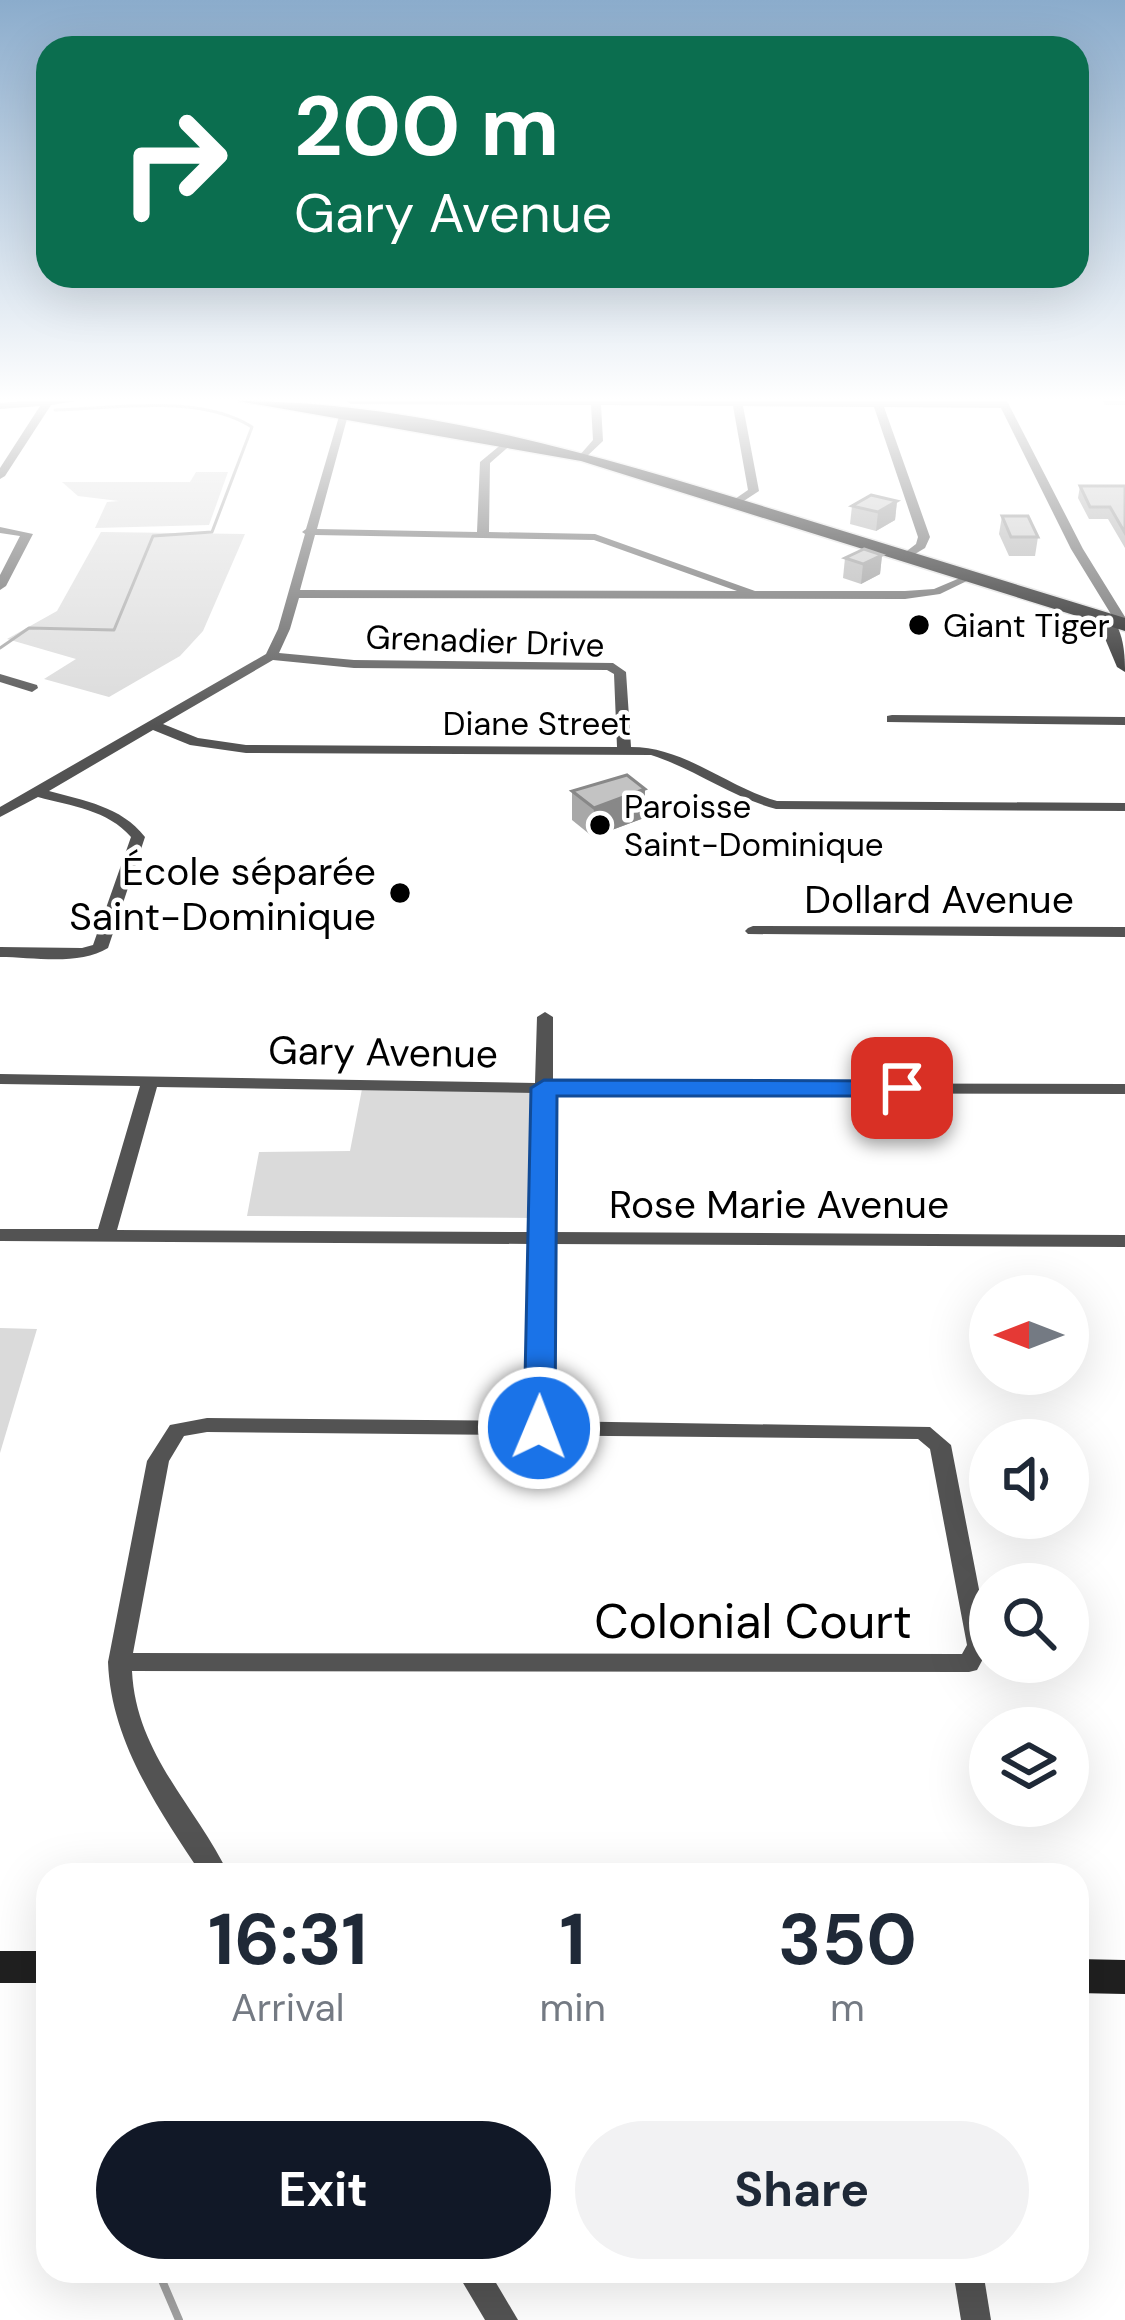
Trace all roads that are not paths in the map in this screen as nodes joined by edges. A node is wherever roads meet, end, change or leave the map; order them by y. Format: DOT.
graph roads {
  1 [pos="315,509"];
  2 [pos="484,509"];
  3 [pos="756,509"];
  4 [pos="914,509"];
  5 [pos="1058,509"];
  6 [pos="0,530"];
  7 [pos="308,532"];
  8 [pos="483,532"];
  9 [pos="905,557"];
  10 [pos="1082,557"];
  11 [pos="967,578"];
  12 [pos="0,586"];
  13 [pos="998,587"];
  14 [pos="1095,592"];
  15 [pos="293,594"];
  16 [pos="762,596"];
  17 [pos="1061,602"];
  18 [pos="1118,627"];
  19 [pos="271,656"];
  20 [pos="1125,667"];
  21 [pos="0,678"];
  22 [pos="32,688"];
  23 [pos="892,719"];
  24 [pos="1125,721"];
  25 [pos="156,726"];
  26 [pos="624,750"];
  27 [pos="38,792"];
  28 [pos="1125,807"];
  29 [pos="0,813"];
  30 [pos="753,931"];
  31 [pos="1125,932"];
  32 [pos="0,952"];
  33 [pos="545,1017"];
  34 [pos="0,1079"];
  35 [pos="150,1082"];
  36 [pos="544,1088"];
  37 [pos="1125,1088"];
  38 [pos="0,1235"];
  39 [pos="106,1235"];
  40 [pos="542,1239"];
  41 [pos="1125,1241"];
  42 [pos="539,1428"];
  43 [pos="120,1662"];
  44 [pos="207,1863"];
  45 [pos="0,1967"];
  46 [pos="36,1967"];
  47 [pos="1089,1976"];
  48 [pos="1125,1978"];
  49 [pos="479,2283"];
  50 [pos="970,2283"];
  51 [pos="503,2320"];
  52 [pos="976,2320"];
  1 -- 7 [label="street"];
  2 -- 8 [label="street"];
  3 -- 9 [label="main road"];
  4 -- 9 [label="street"];
  5 -- 10 [label="street"];
  6 -- 12 [label="street"];
  7 -- 8 [label="street"];
  7 -- 15 [label="street"];
  8 -- 16 [label="street"];
  9 -- 11 [label="main road"];
  10 -- 14 [label="street"];
  10 -- 18 [label="street"];
  11 -- 13 [label="main road"];
  11 -- 16 [label="street"];
  13 -- 17 [label="main road"];
  13 -- 18 [label="main road"];
  14 -- 17 [label="main road"];
  14 -- 18 [label="street"];
  15 -- 16 [label="street"];
  15 -- 19 [label="street"];
  17 -- 18 [label="main road"];
  18 -- 20 [label="main road"];
  19 -- 25 [label="street"];
  19 -- 26 [label="street, Grenadier Drive"];
  21 -- 22 [label="street"];
  23 -- 24 [label="street"];
  25 -- 26 [label="street, Diane Street"];
  25 -- 27 [label="street"];
  26 -- 28 [label="street, Diane Street"];
  27 -- 29 [label="street"];
  27 -- 32 [label="street"];
  30 -- 31 [label="street, Dollard Avenue"];
  33 -- 36 [label="street"];
  34 -- 35 [label="street, Gary Avenue"];
  35 -- 36 [label="street, Gary Avenue"];
  35 -- 39 [label="street"];
  36 -- 37 [label="street, Gary Avenue"];
  36 -- 40 [label="street"];
  38 -- 39 [label="street, Rose Marie Avenue"];
  39 -- 40 [label="street, Rose Marie Avenue"];
  40 -- 41 [label="street, Rose Marie Avenue"];
  40 -- 42 [label="street"];
  42 -- 43 [label="street, Colonial Court"];
  42 -- 43 [label="street, Colonial Court"];
  43 -- 44 [label="street"];
  45 -- 46 [label="main road"];
  47 -- 48 [label="main road"];
  49 -- 51 [label="street"];
  50 -- 52 [label="street"];
}
